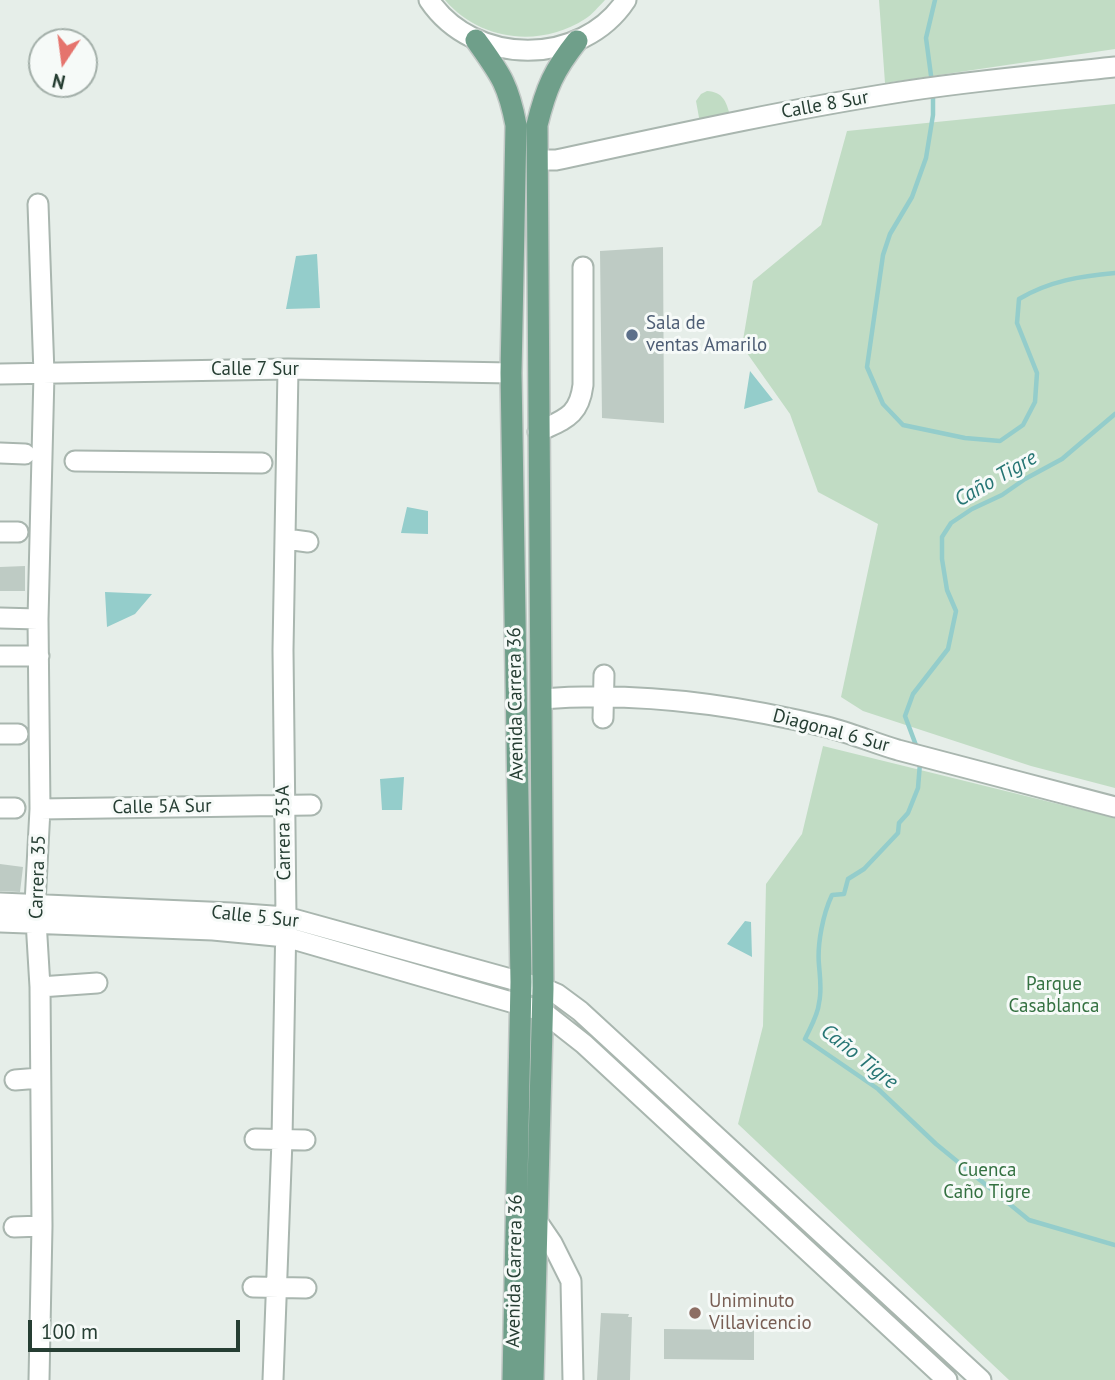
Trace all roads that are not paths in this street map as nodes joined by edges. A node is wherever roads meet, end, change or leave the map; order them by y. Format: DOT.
graph roads {
  1 [pos="429,0"];
  2 [pos="626,0"];
  3 [pos="476,40"];
  4 [pos="578,41"];
  5 [pos="1115,67"];
  6 [pos="537,160"];
  7 [pos="38,204"];
  8 [pos="583,267"];
  9 [pos="288,369"];
  10 [pos="511,373"];
  11 [pos="0,374"];
  12 [pos="44,374"];
  13 [pos="538,432"];
  14 [pos="0,453"];
  15 [pos="25,454"];
  16 [pos="75,461"];
  17 [pos="262,463"];
  18 [pos="286,539"];
  19 [pos="308,542"];
  20 [pos="0,618"];
  21 [pos="38,619"];
  22 [pos="0,656"];
  23 [pos="39,656"];
  24 [pos="604,676"];
  25 [pos="603,696"];
  26 [pos="541,699"];
  27 [pos="603,718"];
  28 [pos="311,805"];
  29 [pos="284,806"];
  30 [pos="1115,807"];
  31 [pos="40,809"];
  32 [pos="0,903"];
  33 [pos="35,913"];
  34 [pos="0,922"];
  35 [pos="286,927"];
  36 [pos="521,982"];
  37 [pos="97,983"];
  38 [pos="40,986"];
  39 [pos="543,988"];
  40 [pos="520,1005"];
  41 [pos="542,1011"];
  42 [pos="40,1078"];
  43 [pos="15,1080"];
  44 [pos="255,1139"];
  45 [pos="282,1140"];
  46 [pos="305,1140"];
  47 [pos="537,1221"];
  48 [pos="42,1226"];
  49 [pos="14,1227"];
  50 [pos="253,1287"];
  51 [pos="277,1287"];
  52 [pos="306,1288"];
  53 [pos="38,1380"];
  54 [pos="273,1380"];
  55 [pos="513,1380"];
  56 [pos="533,1380"];
  57 [pos="573,1380"];
  58 [pos="947,1380"];
  59 [pos="981,1380"];
  1 -- 3 [label="street"];
  2 -- 4 [label="street"];
  3 -- 4 [label="street"];
  3 -- 10 [label="main road, Avenida Carrera 36"];
  4 -- 6 [label="main road, Avenida Carrera 36"];
  5 -- 6 [label="street, Calle 8 Sur"];
  6 -- 13 [label="main road, Avenida Carrera 36"];
  7 -- 12 [label="street, Carrera 35"];
  8 -- 13 [label="street"];
  9 -- 10 [label="street, Calle 7 Sur"];
  9 -- 12 [label="street, Calle 7 Sur"];
  9 -- 18 [label="street, Carrera 35A"];
  10 -- 36 [label="main road, Avenida Carrera 36"];
  11 -- 12 [label="street, Calle 7 Sur"];
  12 -- 21 [label="street, Carrera 35"];
  13 -- 26 [label="main road, Avenida Carrera 36"];
  14 -- 15 [label="street"];
  16 -- 17 [label="street"];
  18 -- 19 [label="street"];
  18 -- 29 [label="street, Carrera 35A"];
  20 -- 21 [label="street"];
  21 -- 23 [label="street, Carrera 35"];
  22 -- 23 [label="street"];
  23 -- 31 [label="street, Carrera 35"];
  24 -- 25 [label="street"];
  25 -- 26 [label="street, Diagonal 6 Sur"];
  25 -- 27 [label="street"];
  25 -- 30 [label="street, Diagonal 6 Sur"];
  26 -- 39 [label="main road, Avenida Carrera 36"];
  28 -- 29 [label="street, Calle 5A Sur"];
  29 -- 31 [label="street, Calle 5A Sur"];
  29 -- 35 [label="street, Carrera 35A"];
  31 -- 33 [label="street, Carrera 35"];
  32 -- 33 [label="street, Calle 5 Sur"];
  33 -- 34 [label="street, Calle 5 Sur"];
  33 -- 35 [label="street, Calle 5 Sur"];
  33 -- 38 [label="street, Carrera 35"];
  35 -- 36 [label="street, Calle 5 Sur"];
  35 -- 40 [label="street, Calle 5 Sur"];
  35 -- 45 [label="street, Carrera 35A"];
  36 -- 39 [label="street, Calle 5 Sur"];
  36 -- 40 [label="main road, Avenida Carrera 36"];
  37 -- 38 [label="street"];
  38 -- 42 [label="street, Carrera 35"];
  39 -- 41 [label="main road, Avenida Carrera 36"];
  39 -- 59 [label="street, Calle 5 Sur"];
  40 -- 41 [label="street, Calle 5 Sur"];
  40 -- 55 [label="main road, Avenida Carrera 36"];
  41 -- 47 [label="main road, Avenida Carrera 36"];
  41 -- 58 [label="street"];
  42 -- 43 [label="street"];
  42 -- 48 [label="street, Carrera 35"];
  44 -- 45 [label="street"];
  45 -- 46 [label="street"];
  45 -- 51 [label="street, Carrera 35A"];
  47 -- 56 [label="main road, Avenida Carrera 36"];
  47 -- 57 [label="street"];
  48 -- 49 [label="street"];
  48 -- 53 [label="street, Carrera 35"];
  50 -- 51 [label="street"];
  51 -- 52 [label="street"];
  51 -- 54 [label="street, Carrera 35A"];
}
